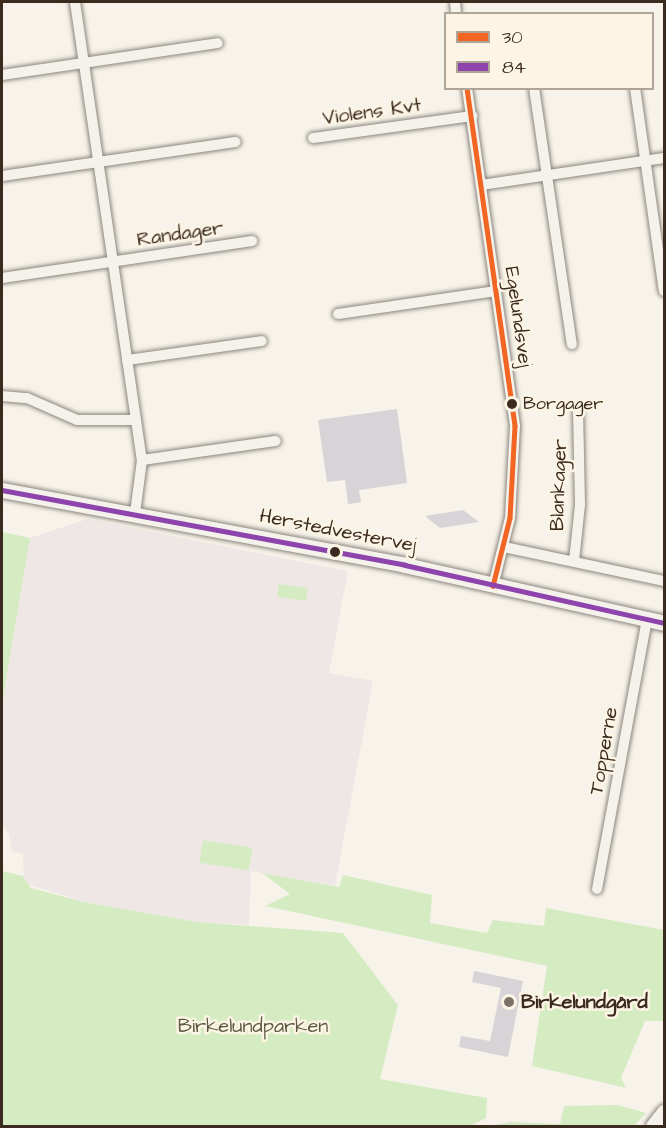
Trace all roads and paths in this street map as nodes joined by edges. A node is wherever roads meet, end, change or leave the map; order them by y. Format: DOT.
graph roads {
  1 [pos="75,2"];
  2 [pos="218,43"];
  3 [pos="84,62"];
  4 [pos="2,75"];
  5 [pos="468,90"];
  6 [pos="534,90"];
  7 [pos="635,90"];
  8 [pos="472,116"];
  9 [pos="313,138"];
  10 [pos="236,142"];
  11 [pos="664,158"];
  12 [pos="646,161"];
  13 [pos="98,162"];
  14 [pos="2,176"];
  15 [pos="547,176"];
  16 [pos="481,185"];
  17 [pos="252,241"];
  18 [pos="113,261"];
  19 [pos="2,278"];
  20 [pos="496,291"];
  21 [pos="664,291"];
  22 [pos="338,314"];
  23 [pos="262,341"];
  24 [pos="572,344"];
  25 [pos="127,360"];
  26 [pos="2,396"];
  27 [pos="578,410"];
  28 [pos="136,420"];
  29 [pos="276,441"];
  30 [pos="142,460"];
  31 [pos="2,490"];
  32 [pos="135,513"];
  33 [pos="504,547"];
  34 [pos="574,561"];
  35 [pos="664,581"];
  36 [pos="493,586"];
  37 [pos="647,619"];
  38 [pos="664,623"];
  39 [pos="597,889"];
  40 [pos="664,1112"];
  41 [pos="653,1126"];
  1 -- 3 [label="street, Randager"];
  2 -- 3 [label="street"];
  3 -- 4 [label="street"];
  3 -- 13 [label="street, Randager"];
  5 -- 8 [label="street, Egelundsvej"];
  6 -- 15 [label="street"];
  7 -- 12 [label="street"];
  8 -- 9 [label="street, Violens Kvt"];
  8 -- 16 [label="street, Egelundsvej"];
  10 -- 13 [label="street"];
  11 -- 12 [label="street"];
  12 -- 15 [label="street"];
  12 -- 21 [label="street"];
  13 -- 14 [label="street"];
  13 -- 18 [label="street, Randager"];
  15 -- 16 [label="street"];
  15 -- 24 [label="street"];
  16 -- 20 [label="street, Egelundsvej"];
  17 -- 18 [label="street, Randager"];
  18 -- 19 [label="street, Randager"];
  18 -- 25 [label="street, Randager"];
  20 -- 22 [label="street"];
  20 -- 33 [label="street, Egelundsvej"];
  23 -- 25 [label="street"];
  25 -- 28 [label="street, Randager"];
  26 -- 28 [label="street"];
  27 -- 34 [label="street, Blankager"];
  28 -- 30 [label="street, Randager"];
  29 -- 30 [label="street"];
  30 -- 32 [label="street, Randager"];
  31 -- 32 [label="street, Herstedvestervej"];
  32 -- 36 [label="street, Herstedvestervej"];
  33 -- 34 [label="street, Blankager"];
  33 -- 36 [label="street, Egelundsvej"];
  34 -- 35 [label="street, Blankager"];
  36 -- 37 [label="street, Herstedvestervej"];
  37 -- 38 [label="street, Herstedvestervej"];
  37 -- 39 [label="street, Topperne"];
  40 -- 41 [label="street"];
}
